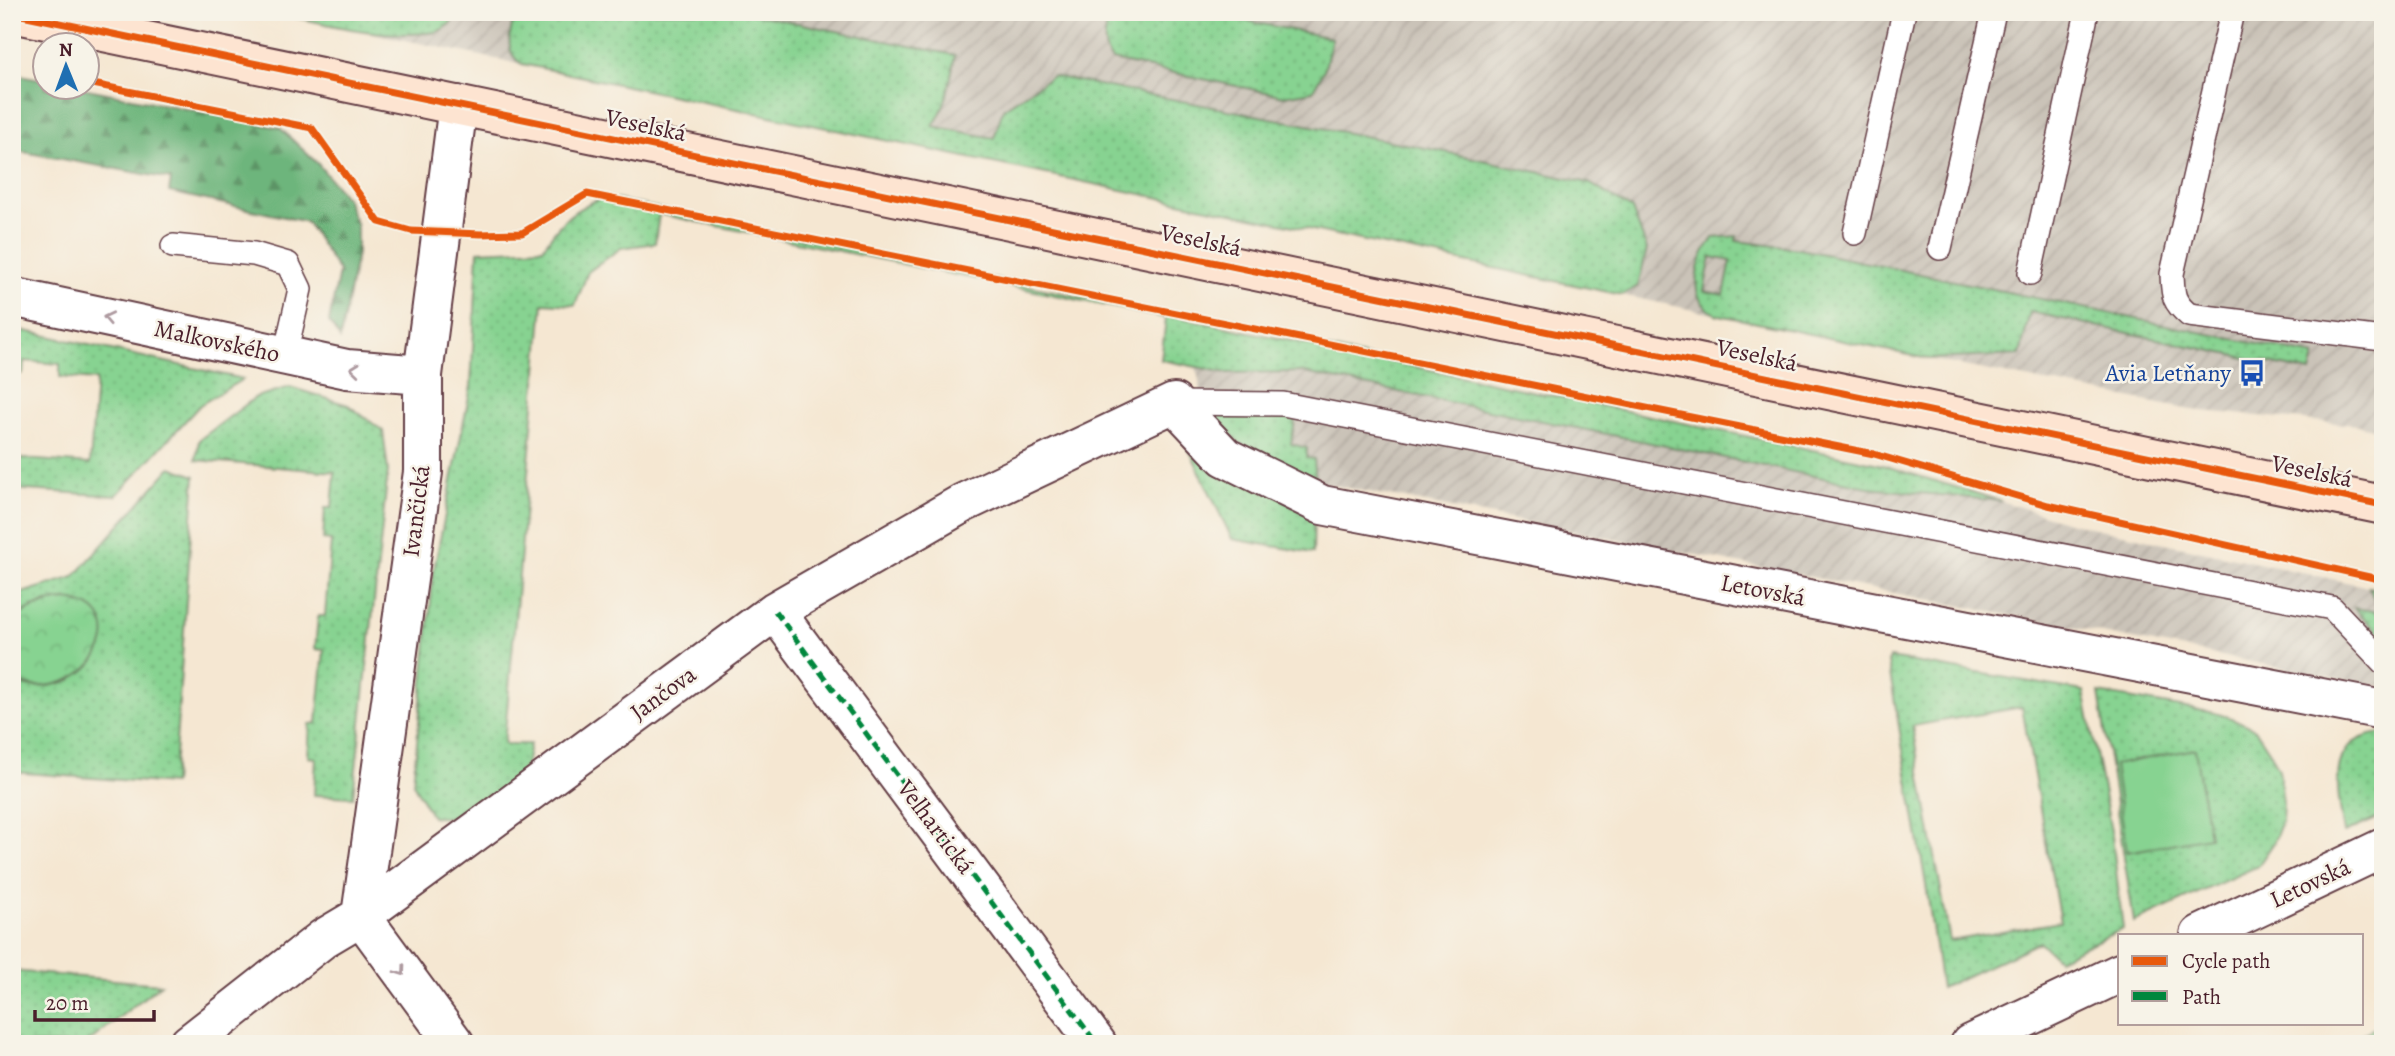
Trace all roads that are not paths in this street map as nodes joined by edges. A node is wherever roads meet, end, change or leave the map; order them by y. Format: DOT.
graph roads {
  1 [pos="1904,12"];
  2 [pos="1994,12"];
  3 [pos="2087,12"];
  4 [pos="2232,12"];
  5 [pos="12,13"];
  6 [pos="458,105"];
  7 [pos="1855,233"];
  8 [pos="173,246"];
  9 [pos="1940,248"];
  10 [pos="2030,273"];
  11 [pos="12,297"];
  12 [pos="2383,339"];
  13 [pos="285,355"];
  14 [pos="423,375"];
  15 [pos="1174,403"];
  16 [pos="2383,505"];
  17 [pos="775,611"];
  18 [pos="2383,662"];
  19 [pos="2383,710"];
  20 [pos="2383,848"];
  21 [pos="361,916"];
  22 [pos="2202,934"];
  23 [pos="2118,974"];
  24 [pos="189,1044"];
  25 [pos="455,1044"];
  26 [pos="1097,1044"];
  27 [pos="1970,1044"];
  1 -- 7 [label="lane"];
  2 -- 9 [label="lane"];
  3 -- 10 [label="lane"];
  4 -- 12 [label="lane"];
  5 -- 6 [label="street, Veselská"];
  6 -- 14 [label="street, Ivančická"];
  6 -- 16 [label="street, Veselská"];
  8 -- 13 [label="lane"];
  13 -- 11 [label="street, Malkovského, one-way"];
  14 -- 13 [label="street, Malkovského, one-way"];
  14 -- 21 [label="street, Ivančická"];
  15 -- 17 [label="street, Jančova"];
  15 -- 18 [label="lane"];
  15 -- 19 [label="street, Letovská"];
  17 -- 21 [label="street, Jančova"];
  17 -- 26 [label="street, Velhartická"];
  20 -- 22 [label="street, Letovská"];
  21 -- 24 [label="street, Jančova"];
  21 -- 25 [label="street, one-way"];
  23 -- 27 [label="street"];
}
